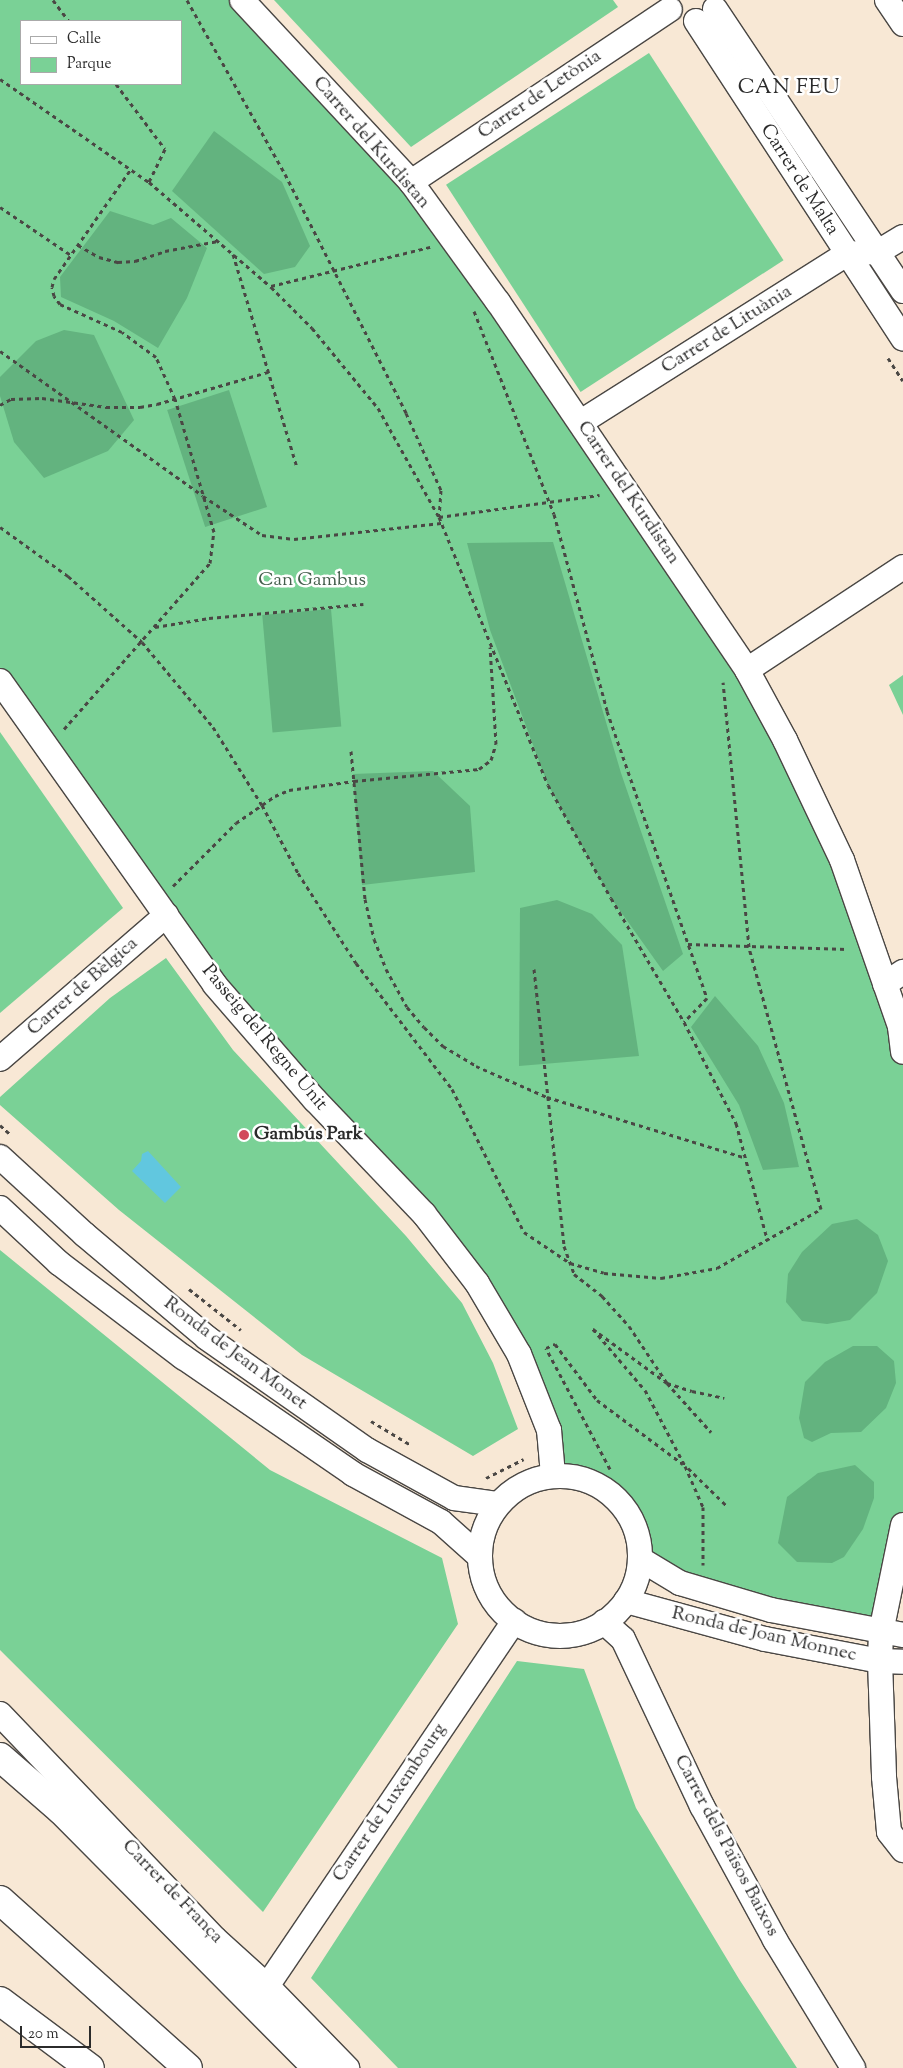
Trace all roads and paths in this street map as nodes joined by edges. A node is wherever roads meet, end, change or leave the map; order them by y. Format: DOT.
graph roads {
  1 [pos="53,0"];
  2 [pos="187,0"];
  3 [pos="242,0"];
  4 [pos="887,0"];
  5 [pos="669,4"];
  6 [pos="710,10"];
  7 [pos="68,20"];
  8 [pos="903,24"];
  9 [pos="0,79"];
  10 [pos="117,85"];
  11 [pos="131,169"];
  12 [pos="149,182"];
  13 [pos="411,182"];
  14 [pos="0,207"];
  15 [pos="903,237"];
  16 [pos="218,241"];
  17 [pos="78,244"];
  18 [pos="430,247"];
  19 [pos="878,252"];
  20 [pos="233,254"];
  21 [pos="847,254"];
  22 [pos="71,255"];
  23 [pos="336,272"];
  24 [pos="271,287"];
  25 [pos="903,291"];
  26 [pos="472,307"];
  27 [pos="903,339"];
  28 [pos="0,352"];
  29 [pos="268,372"];
  30 [pos="175,399"];
  31 [pos="72,401"];
  32 [pos="0,404"];
  33 [pos="581,422"];
  34 [pos="297,467"];
  35 [pos="605,494"];
  36 [pos="203,496"];
  37 [pos="550,501"];
  38 [pos="439,517"];
  39 [pos="441,523"];
  40 [pos="0,527"];
  41 [pos="903,567"];
  42 [pos="363,604"];
  43 [pos="155,628"];
  44 [pos="142,642"];
  45 [pos="489,644"];
  46 [pos="747,670"];
  47 [pos="0,681"];
  48 [pos="723,682"];
  49 [pos="64,729"];
  50 [pos="351,751"];
  51 [pos="354,781"];
  52 [pos="262,805"];
  53 [pos="169,890"];
  54 [pos="166,915"];
  55 [pos="688,944"];
  56 [pos="749,947"];
  57 [pos="851,949"];
  58 [pos="534,969"];
  59 [pos="894,978"];
  60 [pos="684,1022"];
  61 [pos="903,1052"];
  62 [pos="0,1059"];
  63 [pos="547,1098"];
  64 [pos="0,1125"];
  65 [pos="18,1141"];
  66 [pos="0,1157"];
  67 [pos="746,1158"];
  68 [pos="0,1208"];
  69 [pos="767,1239"];
  70 [pos="570,1263"];
  71 [pos="188,1288"];
  72 [pos="243,1331"];
  73 [pos="667,1382"];
  74 [pos="724,1398"];
  75 [pos="370,1421"];
  76 [pos="711,1432"];
  77 [pos="413,1446"];
  78 [pos="524,1459"];
  79 [pos="685,1466"];
  80 [pos="610,1469"];
  81 [pos="553,1475"];
  82 [pos="478,1478"];
  83 [pos="497,1504"];
  84 [pos="727,1506"];
  85 [pos="903,1526"];
  86 [pos="479,1556"];
  87 [pos="640,1559"];
  88 [pos="703,1571"];
  89 [pos="626,1601"];
  90 [pos="514,1621"];
  91 [pos="604,1622"];
  92 [pos="892,1633"];
  93 [pos="892,1661"];
  94 [pos="0,1714"];
  95 [pos="0,1757"];
  96 [pos="903,1850"];
  97 [pos="0,1900"];
  98 [pos="267,1986"];
  99 [pos="0,2001"];
  100 [pos="90,2068"];
  101 [pos="188,2068"];
  102 [pos="317,2068"];
  103 [pos="346,2068"];
  104 [pos="853,2068"];
  1 -- 7 [label="path"];
  2 -- 23 [label="path"];
  3 -- 13 [label="street, Carrer del Kurdistan"];
  4 -- 8 [label="street"];
  5 -- 6 [label="street"];
  5 -- 13 [label="street, Carrer de Letònia"];
  6 -- 19 [label="street, Carrer de Malta"];
  6 -- 21 [label="street, Carrer de Malta"];
  9 -- 11 [label="path"];
  10 -- 12 [label="path"];
  11 -- 12 [label="path"];
  11 -- 17 [label="path"];
  12 -- 16 [label="path"];
  13 -- 33 [label="street, Carrer del Kurdistan"];
  14 -- 22 [label="path"];
  15 -- 19 [label="street"];
  16 -- 17 [label="path"];
  16 -- 20 [label="path"];
  17 -- 22 [label="path"];
  18 -- 23 [label="path"];
  19 -- 21 [label="street, Carrer de Lituània"];
  19 -- 25 [label="street, Carrer de Malta"];
  20 -- 24 [label="path"];
  20 -- 29 [label="path"];
  21 -- 27 [label="street, Carrer de Malta"];
  21 -- 33 [label="street, Carrer de Lituània"];
  22 -- 30 [label="path"];
  23 -- 24 [label="path"];
  23 -- 38 [label="path"];
  24 -- 38 [label="path"];
  26 -- 37 [label="path"];
  28 -- 31 [label="path"];
  29 -- 30 [label="path"];
  29 -- 34 [label="path"];
  30 -- 31 [label="path"];
  30 -- 36 [label="path"];
  31 -- 32 [label="path"];
  31 -- 36 [label="path"];
  33 -- 46 [label="street, Carrer del Kurdistan"];
  35 -- 37 [label="path"];
  36 -- 39 [label="path"];
  36 -- 43 [label="path"];
  37 -- 38 [label="path"];
  37 -- 55 [label="path"];
  38 -- 39 [label="path"];
  39 -- 45 [label="path"];
  40 -- 44 [label="path"];
  41 -- 46 [label="street"];
  42 -- 43 [label="path"];
  43 -- 44 [label="path"];
  44 -- 49 [label="path"];
  44 -- 52 [label="path"];
  45 -- 51 [label="path"];
  45 -- 60 [label="path"];
  46 -- 59 [label="street, Carrer del Kurdistan"];
  47 -- 54 [label="street, Passeig del Regne Unit"];
  48 -- 56 [label="path"];
  50 -- 51 [label="path"];
  51 -- 52 [label="path"];
  51 -- 63 [label="path"];
  52 -- 53 [label="path"];
  52 -- 70 [label="path"];
  54 -- 62 [label="street, Carrer de Bèlgica"];
  54 -- 81 [label="street, Passeig del Regne Unit"];
  55 -- 56 [label="path"];
  55 -- 60 [label="path"];
  56 -- 57 [label="path"];
  56 -- 69 [label="path"];
  58 -- 63 [label="path"];
  59 -- 61 [label="street, Carrer del Kurdistan"];
  60 -- 67 [label="path"];
  63 -- 67 [label="path"];
  63 -- 70 [label="path"];
  64 -- 65 [label="path"];
  66 -- 83 [label="street, Ronda de Jean Monet"];
  67 -- 69 [label="path"];
  68 -- 86 [label="street, Ronda de Jean Monet"];
  69 -- 70 [label="path"];
  70 -- 73 [label="path"];
  71 -- 72 [label="path"];
  73 -- 74 [label="path"];
  73 -- 76 [label="path"];
  73 -- 79 [label="path"];
  75 -- 77 [label="path"];
  78 -- 82 [label="path"];
  79 -- 80 [label="path"];
  79 -- 84 [label="path"];
  79 -- 88 [label="path"];
  81 -- 83 [label="street"];
  81 -- 87 [label="street"];
  83 -- 86 [label="street"];
  85 -- 92 [label="street"];
  86 -- 90 [label="street"];
  87 -- 89 [label="street"];
  87 -- 92 [label="street, Ronda de Joan Monnec"];
  89 -- 91 [label="street"];
  89 -- 93 [label="street, Ronda de Joan Monnec"];
  90 -- 91 [label="street"];
  90 -- 98 [label="street, Carrer de Luxembourg"];
  91 -- 104 [label="street, Carrer dels Països Baixos"];
  92 -- 93 [label="street"];
  93 -- 96 [label="street"];
  94 -- 98 [label="street, Carrer de França"];
  95 -- 102 [label="highway"];
  97 -- 101 [label="highway"];
  98 -- 103 [label="street, Carrer de França"];
  99 -- 100 [label="highway"];
}
